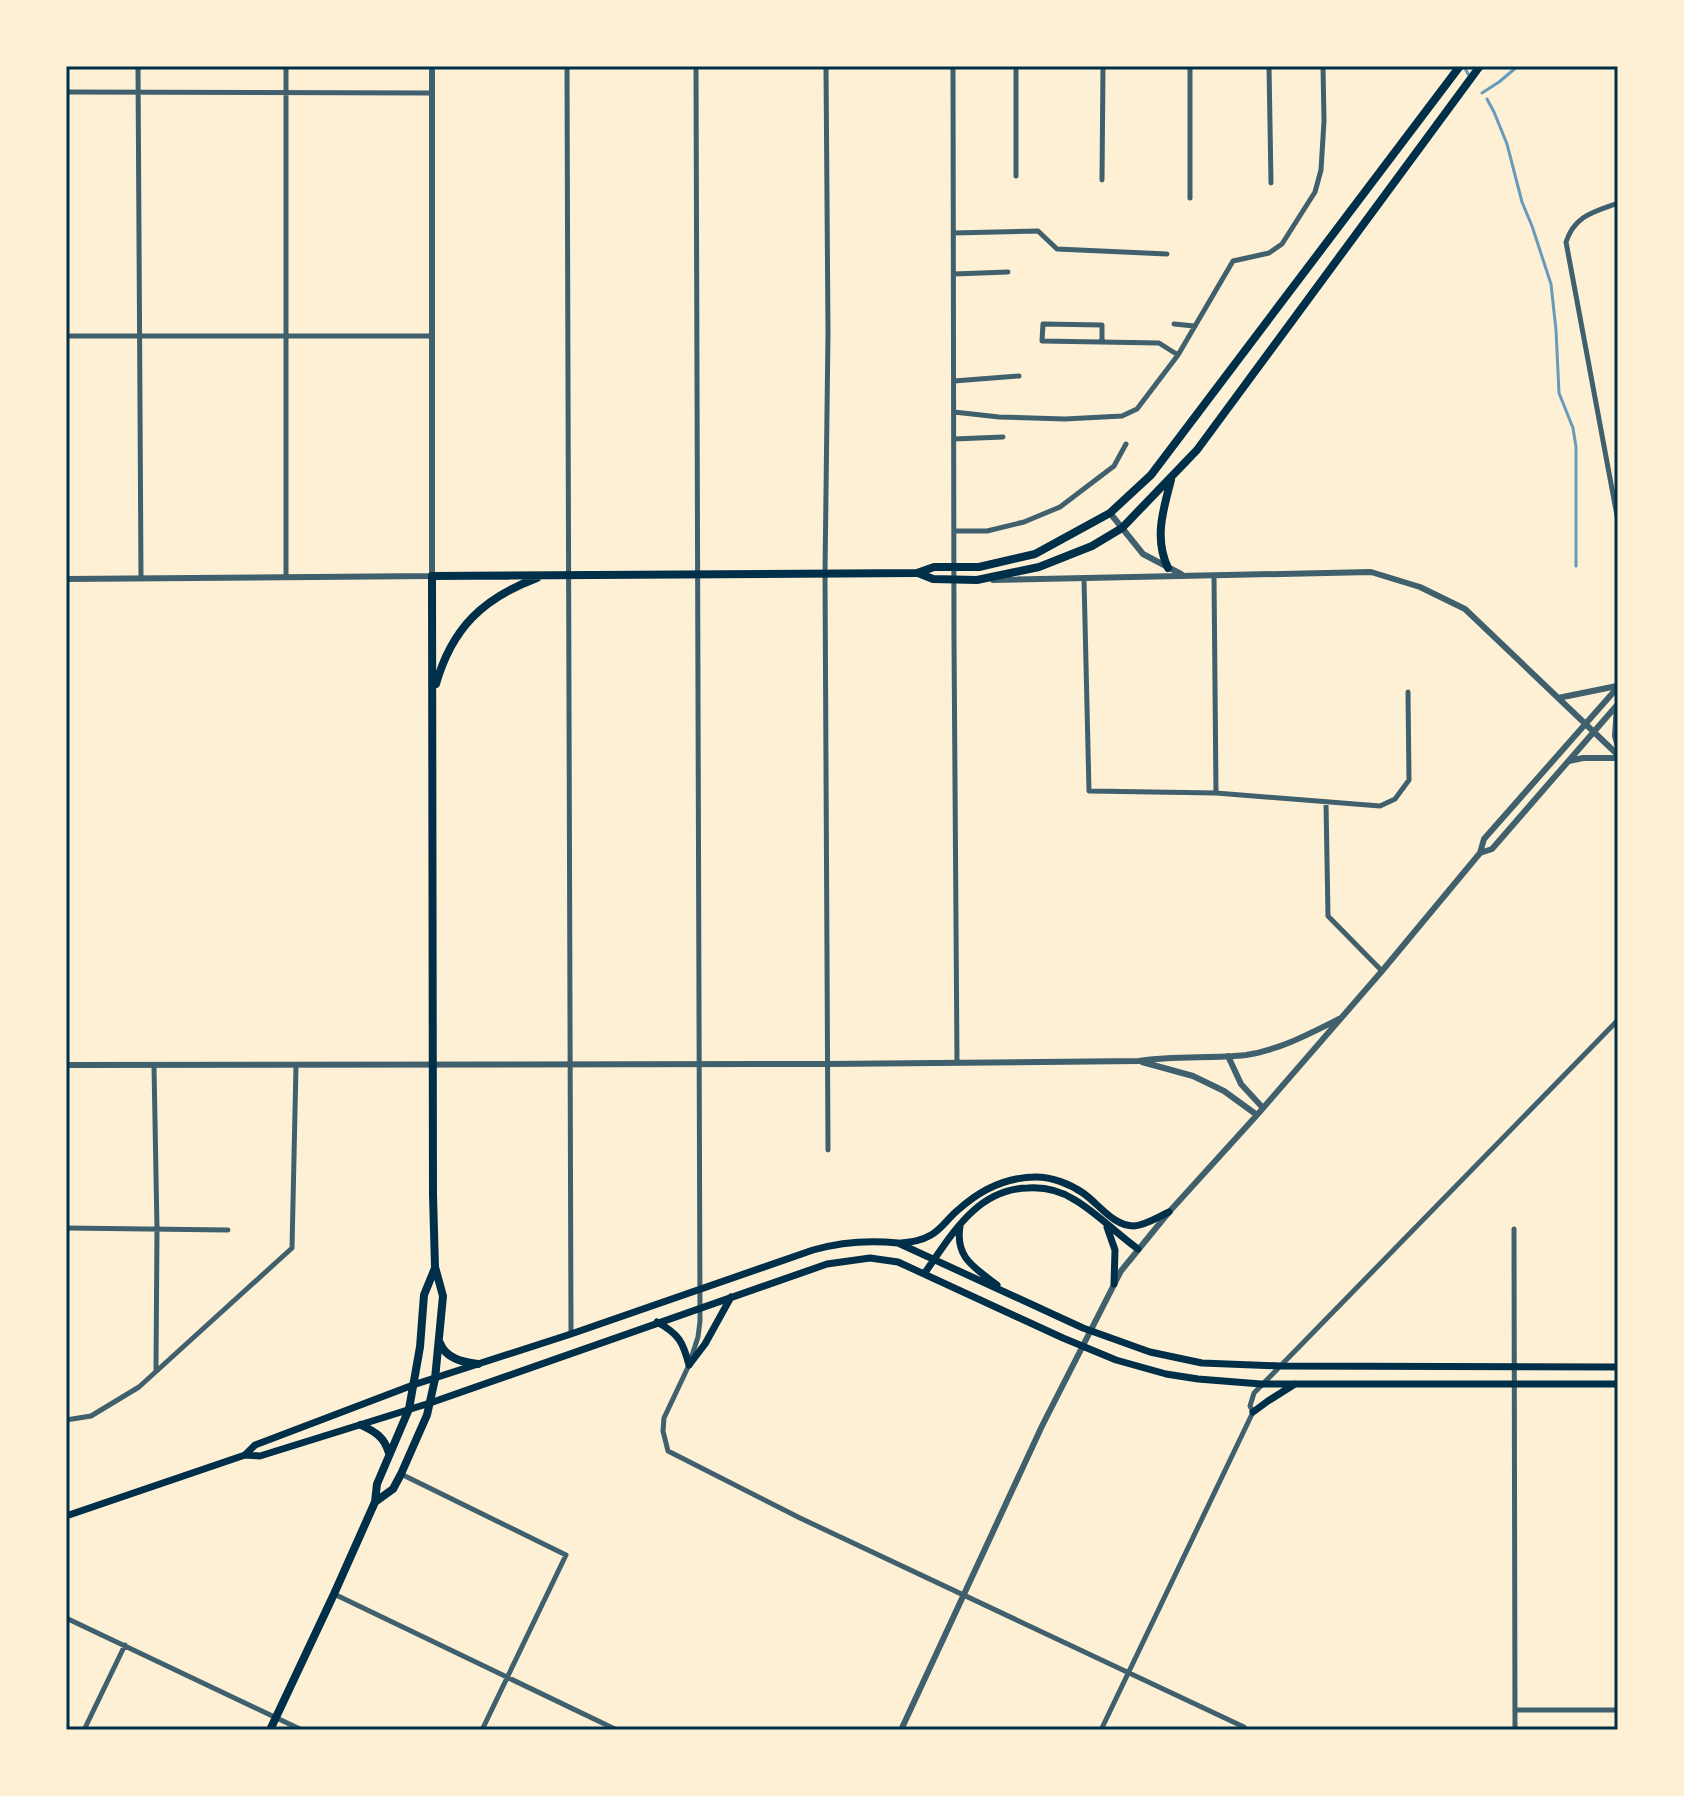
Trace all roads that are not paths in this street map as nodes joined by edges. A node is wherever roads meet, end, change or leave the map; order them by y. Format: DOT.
graph roads {
  1 [pos="138,66"];
  2 [pos="286,66"];
  3 [pos="432,66"];
  4 [pos="567,66"];
  5 [pos="696,66"];
  6 [pos="826,66"];
  7 [pos="953,66"];
  8 [pos="1016,66"];
  9 [pos="1103,66"];
  10 [pos="1190,66"];
  11 [pos="1269,66"];
  12 [pos="1323,66"];
  13 [pos="1460,66"];
  14 [pos="1480,66"];
  15 [pos="66,92"];
  16 [pos="138,92"];
  17 [pos="286,93"];
  18 [pos="432,93"];
  19 [pos="1016,176"];
  20 [pos="1102,180"];
  21 [pos="1271,183"];
  22 [pos="1190,198"];
  23 [pos="1618,203"];
  24 [pos="953,233"];
  25 [pos="1167,254"];
  26 [pos="1008,272"];
  27 [pos="954,274"];
  28 [pos="1174,324"];
  29 [pos="1194,326"];
  30 [pos="140,335"];
  31 [pos="286,335"];
  32 [pos="66,336"];
  33 [pos="431,336"];
  34 [pos="1102,342"];
  35 [pos="1178,355"];
  36 [pos="1019,376"];
  37 [pos="954,381"];
  38 [pos="954,412"];
  39 [pos="1003,437"];
  40 [pos="954,439"];
  41 [pos="1126,444"];
  42 [pos="1171,478"];
  43 [pos="1110,513"];
  44 [pos="1618,521"];
  45 [pos="1122,528"];
  46 [pos="954,531"];
  47 [pos="954,567"];
  48 [pos="1168,568"];
  49 [pos="825,573"];
  50 [pos="917,573"];
  51 [pos="699,574"];
  52 [pos="543,575"];
  53 [pos="569,575"];
  54 [pos="432,576"];
  55 [pos="1184,576"];
  56 [pos="1214,576"];
  57 [pos="286,577"];
  58 [pos="141,578"];
  59 [pos="66,579"];
  60 [pos="954,579"];
  61 [pos="1084,579"];
  62 [pos="977,580"];
  63 [pos="1618,686"];
  64 [pos="1408,692"];
  65 [pos="433,697"];
  66 [pos="1558,698"];
  67 [pos="1617,705"];
  68 [pos="1585,723"];
  69 [pos="1594,732"];
  70 [pos="1618,747"];
  71 [pos="1618,756"];
  72 [pos="1569,761"];
  73 [pos="1216,793"];
  74 [pos="1326,803"];
  75 [pos="1480,853"];
  76 [pos="1382,971"];
  77 [pos="1339,1019"];
  78 [pos="1618,1020"];
  79 [pos="1228,1056"];
  80 [pos="1139,1061"];
  81 [pos="701,1063"];
  82 [pos="957,1063"];
  83 [pos="433,1064"];
  84 [pos="570,1064"];
  85 [pos="827,1064"];
  86 [pos="66,1065"];
  87 [pos="154,1066"];
  88 [pos="296,1066"];
  89 [pos="1263,1108"];
  90 [pos="1257,1115"];
  91 [pos="828,1150"];
  92 [pos="1169,1212"];
  93 [pos="961,1223"];
  94 [pos="1106,1224"];
  95 [pos="66,1228"];
  96 [pos="157,1229"];
  97 [pos="1514,1229"];
  98 [pos="228,1230"];
  99 [pos="898,1243"];
  100 [pos="1138,1249"];
  101 [pos="935,1259"];
  102 [pos="435,1267"];
  103 [pos="924,1274"];
  104 [pos="1114,1284"];
  105 [pos="700,1289"];
  106 [pos="1008,1293"];
  107 [pos="731,1297"];
  108 [pos="700,1307"];
  109 [pos="657,1322"];
  110 [pos="571,1334"];
  111 [pos="439,1341"];
  112 [pos="478,1364"];
  113 [pos="689,1365"];
  114 [pos="1280,1366"];
  115 [pos="1514,1367"];
  116 [pos="1618,1367"];
  117 [pos="156,1371"];
  118 [pos="435,1379"];
  119 [pos="1297,1383"];
  120 [pos="1261,1384"];
  121 [pos="1514,1384"];
  122 [pos="1618,1384"];
  123 [pos="413,1385"];
  124 [pos="430,1403"];
  125 [pos="409,1409"];
  126 [pos="1253,1412"];
  127 [pos="66,1420"];
  128 [pos="361,1425"];
  129 [pos="389,1453"];
  130 [pos="245,1455"];
  131 [pos="401,1474"];
  132 [pos="375,1502"];
  133 [pos="66,1516"];
  134 [pos="334,1594"];
  135 [pos="964,1596"];
  136 [pos="66,1618"];
  137 [pos="125,1645"];
  138 [pos="1128,1674"];
  139 [pos="507,1677"];
  140 [pos="1515,1710"];
  141 [pos="1618,1710"];
  142 [pos="276,1717"];
  143 [pos="1244,1729"];
  144 [pos="84,1730"];
  145 [pos="270,1730"];
  146 [pos="302,1730"];
  147 [pos="482,1730"];
  148 [pos="617,1730"];
  149 [pos="901,1730"];
  150 [pos="1101,1730"];
  151 [pos="1515,1730"];
  1 -- 16 [label="street"];
  2 -- 17 [label="street"];
  3 -- 18 [label="street"];
  4 -- 53 [label="street"];
  5 -- 51 [label="street"];
  6 -- 49 [label="street"];
  7 -- 24 [label="street"];
  8 -- 19 [label="street"];
  9 -- 20 [label="street"];
  10 -- 22 [label="street"];
  11 -- 21 [label="street"];
  12 -- 29 [label="street"];
  13 -- 43 [label="highway"];
  14 -- 42 [label="highway"];
  15 -- 16 [label="street"];
  16 -- 17 [label="street"];
  16 -- 30 [label="street"];
  17 -- 18 [label="street"];
  17 -- 31 [label="street"];
  18 -- 33 [label="street"];
  23 -- 44 [label="street"];
  24 -- 25 [label="street"];
  24 -- 27 [label="street"];
  26 -- 27 [label="street"];
  27 -- 37 [label="street"];
  28 -- 29 [label="street"];
  29 -- 35 [label="street"];
  30 -- 31 [label="street"];
  30 -- 32 [label="street"];
  30 -- 58 [label="street"];
  31 -- 33 [label="street"];
  31 -- 57 [label="street"];
  33 -- 54 [label="street"];
  34 -- 34 [label="street"];
  34 -- 35 [label="street"];
  35 -- 38 [label="street"];
  36 -- 37 [label="street"];
  37 -- 38 [label="street"];
  38 -- 40 [label="street"];
  39 -- 40 [label="street"];
  40 -- 46 [label="street"];
  41 -- 46 [label="street"];
  42 -- 45 [label="highway"];
  42 -- 48 [label="highway"];
  43 -- 45 [label="street"];
  43 -- 47 [label="highway"];
  45 -- 48 [label="street"];
  45 -- 62 [label="highway"];
  46 -- 47 [label="street"];
  47 -- 50 [label="highway"];
  47 -- 60 [label="street"];
  48 -- 55 [label="street"];
  49 -- 50 [label="highway"];
  49 -- 51 [label="highway"];
  49 -- 85 [label="street"];
  50 -- 60 [label="highway"];
  51 -- 53 [label="highway"];
  51 -- 81 [label="street"];
  52 -- 53 [label="highway"];
  52 -- 54 [label="highway"];
  52 -- 65 [label="highway"];
  53 -- 84 [label="street"];
  54 -- 57 [label="street"];
  54 -- 65 [label="highway"];
  55 -- 56 [label="street"];
  55 -- 61 [label="street"];
  56 -- 66 [label="street"];
  56 -- 73 [label="street"];
  57 -- 58 [label="street"];
  58 -- 59 [label="street"];
  60 -- 62 [label="highway"];
  60 -- 82 [label="street"];
  61 -- 62 [label="street"];
  61 -- 73 [label="street"];
  63 -- 66 [label="street"];
  63 -- 68 [label="street"];
  64 -- 74 [label="street"];
  65 -- 83 [label="highway"];
  66 -- 68 [label="street"];
  67 -- 69 [label="street"];
  67 -- 70 [label="street"];
  68 -- 69 [label="street"];
  68 -- 75 [label="street"];
  69 -- 71 [label="street"];
  69 -- 72 [label="street"];
  71 -- 72 [label="street"];
  72 -- 75 [label="street"];
  73 -- 74 [label="street"];
  74 -- 76 [label="street"];
  75 -- 76 [label="street"];
  76 -- 77 [label="street"];
  77 -- 79 [label="street"];
  77 -- 89 [label="street"];
  78 -- 114 [label="street"];
  79 -- 80 [label="street"];
  79 -- 89 [label="street"];
  80 -- 82 [label="street"];
  80 -- 90 [label="street"];
  81 -- 84 [label="street"];
  81 -- 85 [label="street"];
  81 -- 105 [label="street"];
  82 -- 85 [label="street"];
  83 -- 84 [label="street"];
  83 -- 88 [label="street"];
  83 -- 102 [label="highway"];
  84 -- 110 [label="street"];
  85 -- 91 [label="street"];
  86 -- 87 [label="street"];
  87 -- 88 [label="street"];
  87 -- 96 [label="street"];
  88 -- 117 [label="street"];
  89 -- 90 [label="street"];
  90 -- 92 [label="street"];
  92 -- 99 [label="main road"];
  92 -- 100 [label="street"];
  93 -- 94 [label="main road"];
  93 -- 101 [label="main road"];
  93 -- 106 [label="main road"];
  94 -- 100 [label="main road"];
  94 -- 104 [label="main road"];
  95 -- 96 [label="street"];
  96 -- 98 [label="street"];
  96 -- 117 [label="street"];
  97 -- 115 [label="street"];
  99 -- 101 [label="main road"];
  99 -- 105 [label="main road"];
  100 -- 104 [label="street"];
  101 -- 103 [label="main road"];
  101 -- 106 [label="main road"];
  102 -- 111 [label="highway"];
  102 -- 123 [label="highway"];
  103 -- 107 [label="main road"];
  103 -- 120 [label="main road"];
  104 -- 135 [label="street"];
  105 -- 108 [label="street"];
  105 -- 110 [label="main road"];
  106 -- 114 [label="main road"];
  107 -- 108 [label="main road"];
  107 -- 113 [label="main road"];
  108 -- 109 [label="main road"];
  108 -- 113 [label="street"];
  109 -- 113 [label="main road"];
  109 -- 124 [label="main road"];
  110 -- 112 [label="main road"];
  111 -- 112 [label="highway"];
  111 -- 118 [label="highway"];
  112 -- 118 [label="main road"];
  113 -- 135 [label="street"];
  114 -- 115 [label="main road"];
  114 -- 120 [label="street"];
  115 -- 116 [label="main road"];
  115 -- 121 [label="street"];
  117 -- 127 [label="street"];
  118 -- 123 [label="main road"];
  118 -- 124 [label="highway"];
  119 -- 120 [label="main road"];
  119 -- 121 [label="main road"];
  119 -- 126 [label="main road"];
  120 -- 126 [label="street"];
  121 -- 122 [label="main road"];
  121 -- 140 [label="street"];
  123 -- 125 [label="highway"];
  123 -- 130 [label="main road"];
  124 -- 125 [label="main road"];
  124 -- 131 [label="highway"];
  125 -- 128 [label="main road"];
  125 -- 129 [label="highway"];
  126 -- 138 [label="street"];
  128 -- 129 [label="highway"];
  128 -- 130 [label="main road"];
  129 -- 132 [label="highway"];
  130 -- 133 [label="main road"];
  131 -- 132 [label="highway"];
  131 -- 139 [label="street"];
  132 -- 134 [label="highway"];
  134 -- 139 [label="street"];
  134 -- 142 [label="highway"];
  135 -- 138 [label="street"];
  135 -- 149 [label="street"];
  136 -- 137 [label="street"];
  137 -- 142 [label="street"];
  137 -- 144 [label="street"];
  138 -- 143 [label="street"];
  138 -- 150 [label="street"];
  139 -- 147 [label="street"];
  139 -- 148 [label="street"];
  140 -- 141 [label="street"];
  140 -- 151 [label="street"];
  142 -- 145 [label="highway"];
  142 -- 146 [label="street"];
}
